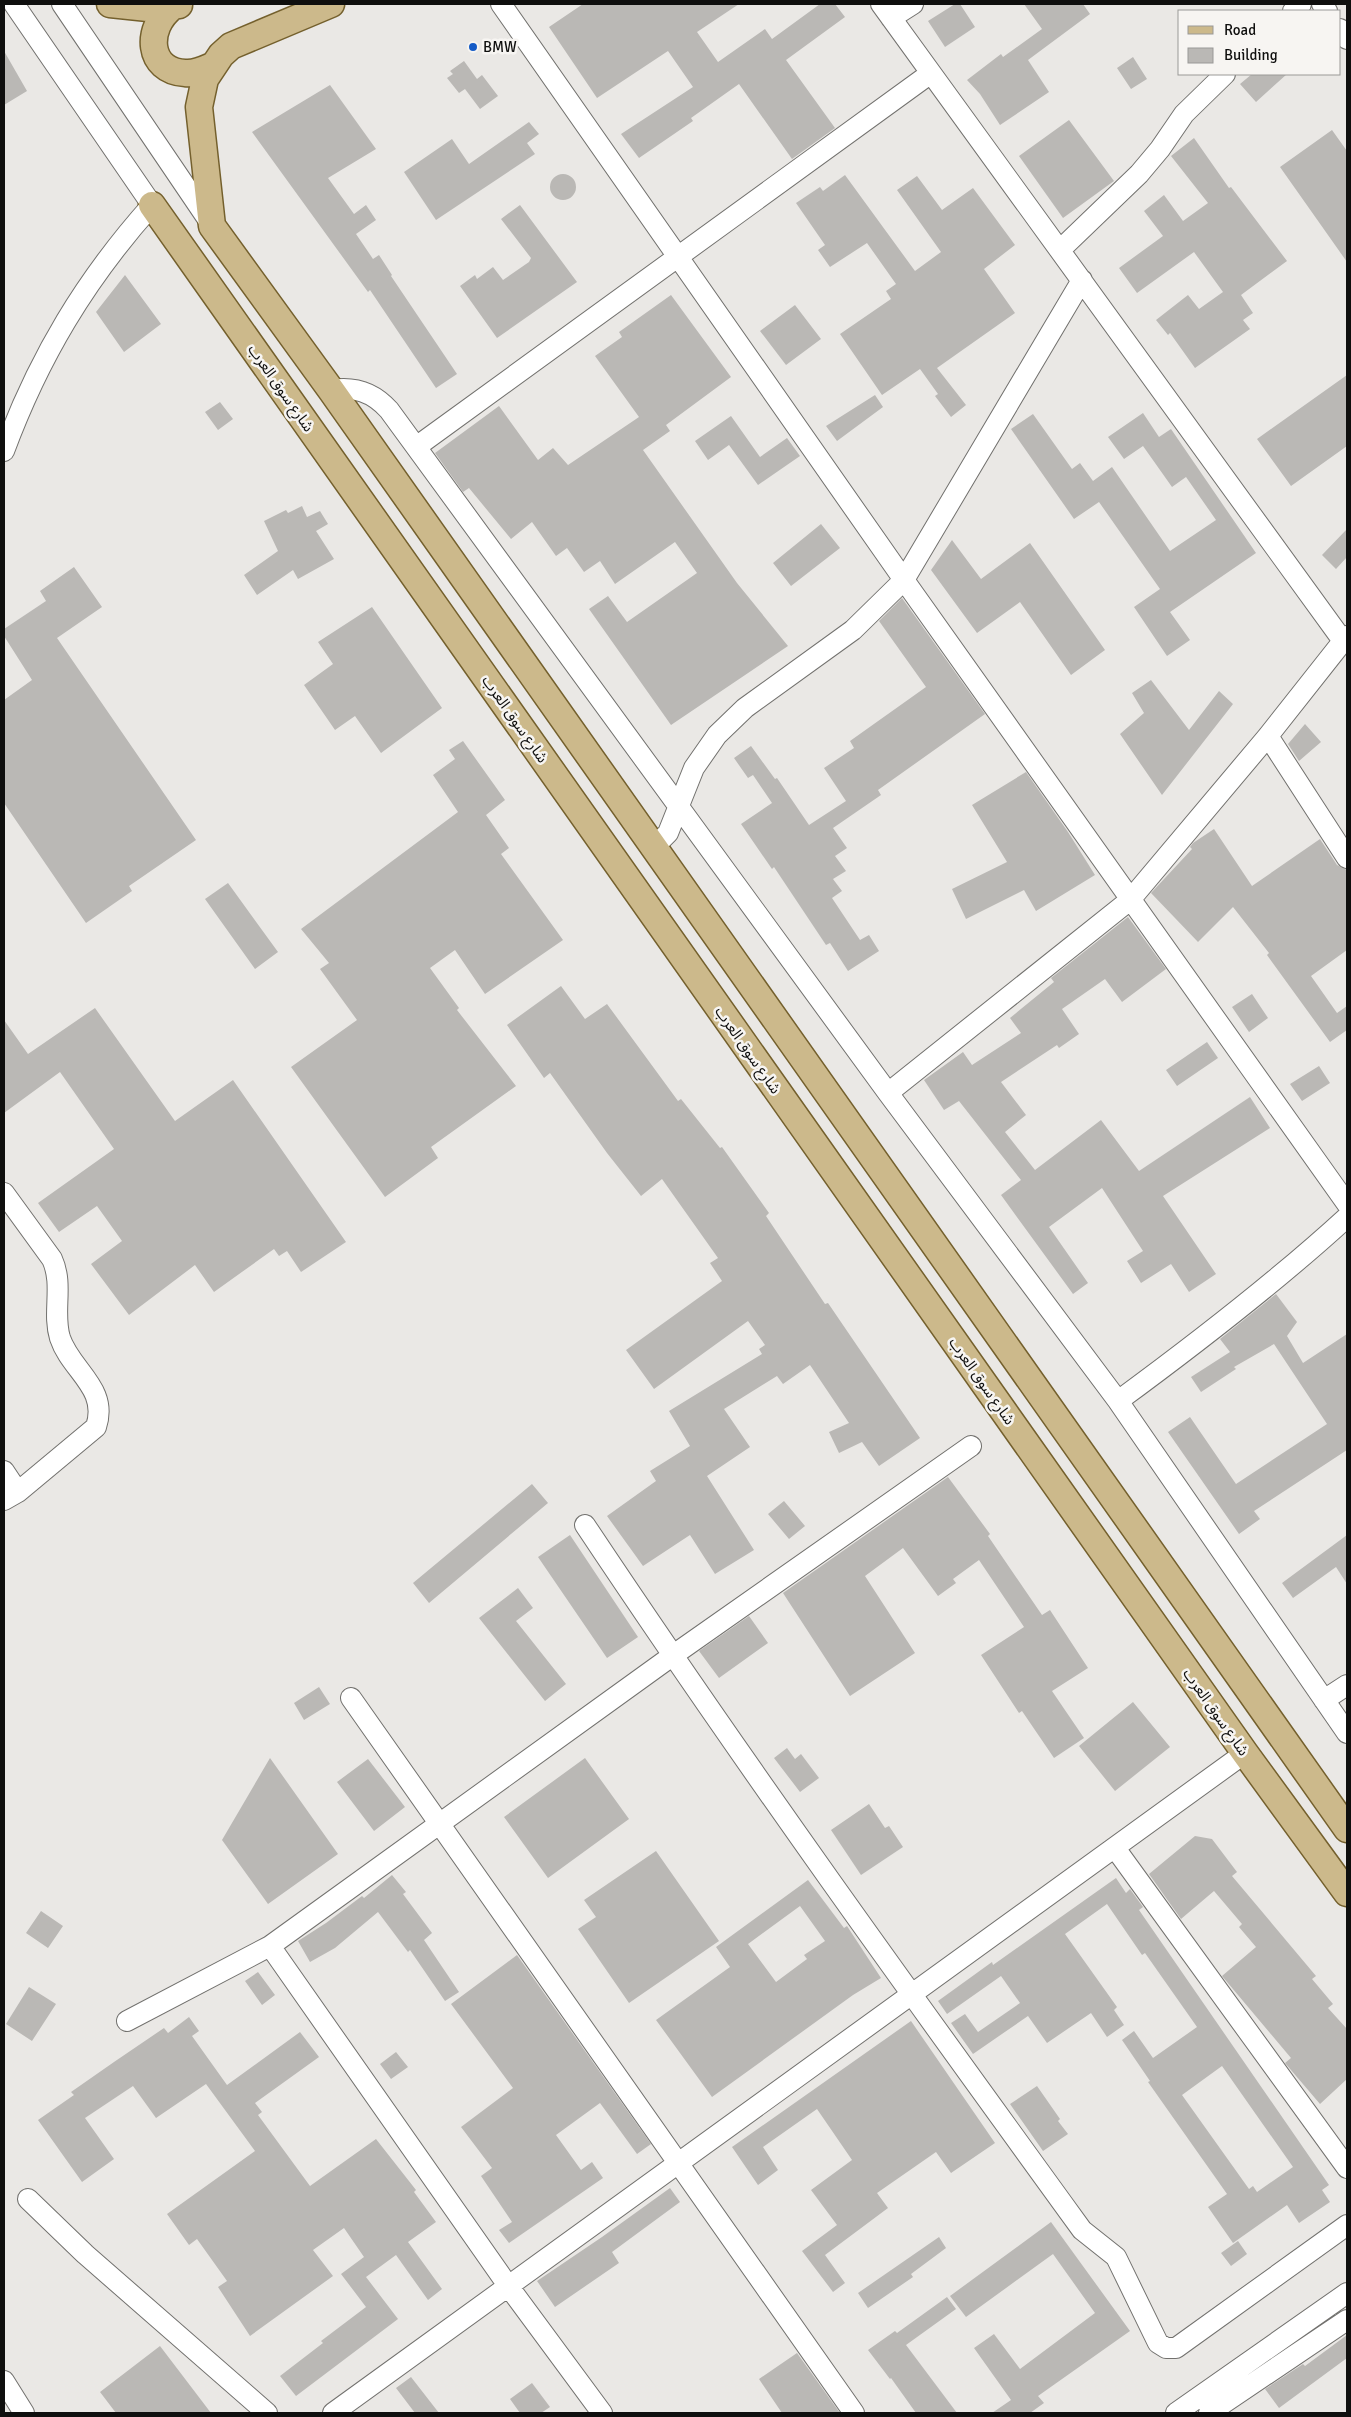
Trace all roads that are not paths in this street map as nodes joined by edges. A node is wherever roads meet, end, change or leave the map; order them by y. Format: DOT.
graph roads {
  1 [pos="14,4"];
  2 [pos="62,4"];
  3 [pos="110,4"];
  4 [pos="331,4"];
  5 [pos="502,4"];
  6 [pos="913,4"];
  7 [pos="179,5"];
  8 [pos="886,11"];
  9 [pos="212,66"];
  10 [pos="931,73"];
  11 [pos="1224,75"];
  12 [pos="152,205"];
  13 [pos="212,226"];
  14 [pos="1060,250"];
  15 [pos="677,257"];
  16 [pos="1082,280"];
  17 [pos="331,390"];
  18 [pos="416,447"];
  19 [pos="4,451"];
  20 [pos="904,580"];
  21 [pos="1345,638"];
  22 [pos="1268,736"];
  23 [pos="679,804"];
  24 [pos="654,847"];
  25 [pos="1347,858"];
  26 [pos="1130,900"];
  27 [pos="888,1093"];
  28 [pos="4,1193"];
  29 [pos="1347,1204"];
  30 [pos="1347,1217"];
  31 [pos="1118,1400"];
  32 [pos="971,1446"];
  33 [pos="4,1471"];
  34 [pos="11,1496"];
  35 [pos="585,1525"];
  36 [pos="672,1656"];
  37 [pos="1347,1684"];
  38 [pos="351,1698"];
  39 [pos="1324,1700"];
  40 [pos="1347,1733"];
  41 [pos="1245,1753"];
  42 [pos="439,1822"];
  43 [pos="1347,1829"];
  44 [pos="1115,1848"];
  45 [pos="1347,1893"];
  46 [pos="270,1946"];
  47 [pos="911,1995"];
  48 [pos="127,2021"];
  49 [pos="678,2162"];
  50 [pos="1347,2168"];
  51 [pos="28,2199"];
  52 [pos="1347,2225"];
  53 [pos="509,2287"];
  54 [pos="1347,2293"];
  55 [pos="1347,2320"];
  56 [pos="4,2381"];
  57 [pos="24,2413"];
  58 [pos="267,2413"];
  59 [pos="333,2413"];
  60 [pos="602,2413"];
  61 [pos="854,2413"];
  62 [pos="1176,2413"];
  63 [pos="1209,2413"];
  1 -- 12 [label="street"];
  2 -- 13 [label="street"];
  3 -- 7 [label="main road"];
  4 -- 9 [label="main road"];
  5 -- 15 [label="street"];
  6 -- 8 [label="street"];
  7 -- 9 [label="main road"];
  8 -- 10 [label="street"];
  9 -- 13 [label="main road"];
  10 -- 14 [label="street"];
  10 -- 15 [label="street"];
  11 -- 14 [label="street"];
  12 -- 19 [label="street"];
  12 -- 41 [label="main road, شارع سوق العرب"];
  13 -- 17 [label="main road"];
  14 -- 16 [label="street"];
  15 -- 18 [label="street"];
  15 -- 20 [label="street"];
  16 -- 20 [label="street"];
  16 -- 21 [label="street"];
  17 -- 18 [label="street"];
  17 -- 24 [label="main road"];
  18 -- 23 [label="street"];
  20 -- 23 [label="street"];
  20 -- 26 [label="street"];
  21 -- 22 [label="street"];
  22 -- 25 [label="street"];
  22 -- 26 [label="street"];
  23 -- 24 [label="street"];
  23 -- 27 [label="street"];
  24 -- 43 [label="main road"];
  26 -- 27 [label="street"];
  26 -- 29 [label="street"];
  27 -- 31 [label="street"];
  28 -- 34 [label="street"];
  30 -- 31 [label="street"];
  31 -- 39 [label="street"];
  32 -- 36 [label="street"];
  33 -- 34 [label="street"];
  35 -- 36 [label="street"];
  36 -- 42 [label="street"];
  36 -- 47 [label="street"];
  37 -- 39 [label="street"];
  38 -- 42 [label="street"];
  39 -- 40 [label="street"];
  41 -- 44 [label="street"];
  41 -- 45 [label="main road, شارع سوق العرب"];
  42 -- 46 [label="street"];
  42 -- 49 [label="street"];
  44 -- 47 [label="street"];
  44 -- 50 [label="street"];
  46 -- 48 [label="street"];
  46 -- 53 [label="street"];
  47 -- 49 [label="street"];
  47 -- 52 [label="street"];
  49 -- 53 [label="street"];
  49 -- 61 [label="street"];
  51 -- 58 [label="street"];
  53 -- 59 [label="street"];
  53 -- 60 [label="street"];
  54 -- 62 [label="street"];
  55 -- 63 [label="street"];
  56 -- 57 [label="street"];
}
